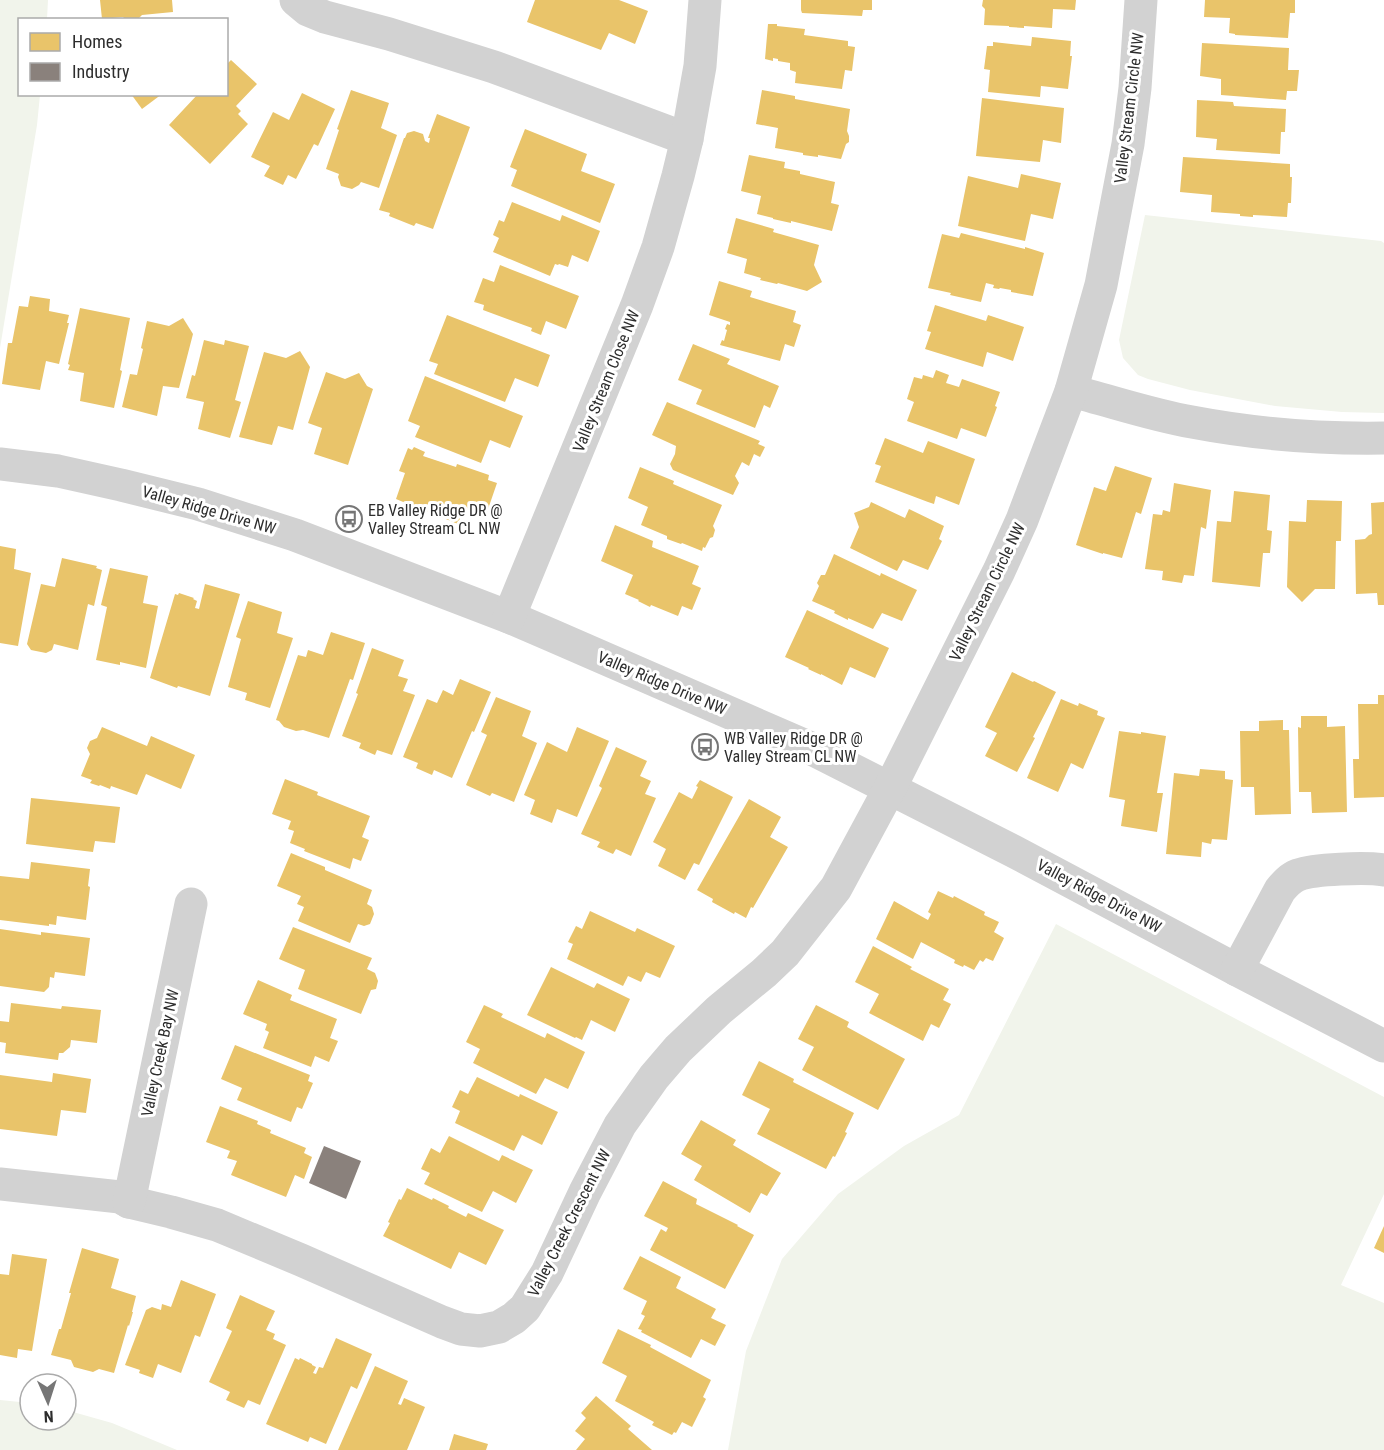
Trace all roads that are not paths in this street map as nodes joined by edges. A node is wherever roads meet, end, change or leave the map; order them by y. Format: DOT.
graph roads {
  1 [pos="296,0"];
  2 [pos="705,0"];
  3 [pos="1141,0"];
  4 [pos="687,139"];
  5 [pos="1071,391"];
  6 [pos="1384,438"];
  7 [pos="0,464"];
  8 [pos="509,617"];
  9 [pos="890,788"];
  10 [pos="1384,870"];
  11 [pos="191,904"];
  12 [pos="1237,970"];
  13 [pos="1384,1046"];
  14 [pos="0,1184"];
  15 [pos="129,1202"];
  1 -- 4 [label="street"];
  2 -- 4 [label="street, Valley Stream Close NW"];
  3 -- 5 [label="street, Valley Stream Circle NW"];
  4 -- 8 [label="street, Valley Stream Close NW"];
  5 -- 6 [label="street"];
  5 -- 9 [label="street, Valley Stream Circle NW"];
  7 -- 8 [label="street, Valley Ridge Drive NW"];
  8 -- 9 [label="street, Valley Ridge Drive NW"];
  9 -- 12 [label="street, Valley Ridge Drive NW"];
  9 -- 15 [label="street, Valley Creek Crescent NW"];
  10 -- 12 [label="street"];
  11 -- 15 [label="street, Valley Creek Bay NW"];
  12 -- 13 [label="street, Valley Ridge Drive NW"];
  14 -- 15 [label="street, Valley Creek Crescent NW"];
}
